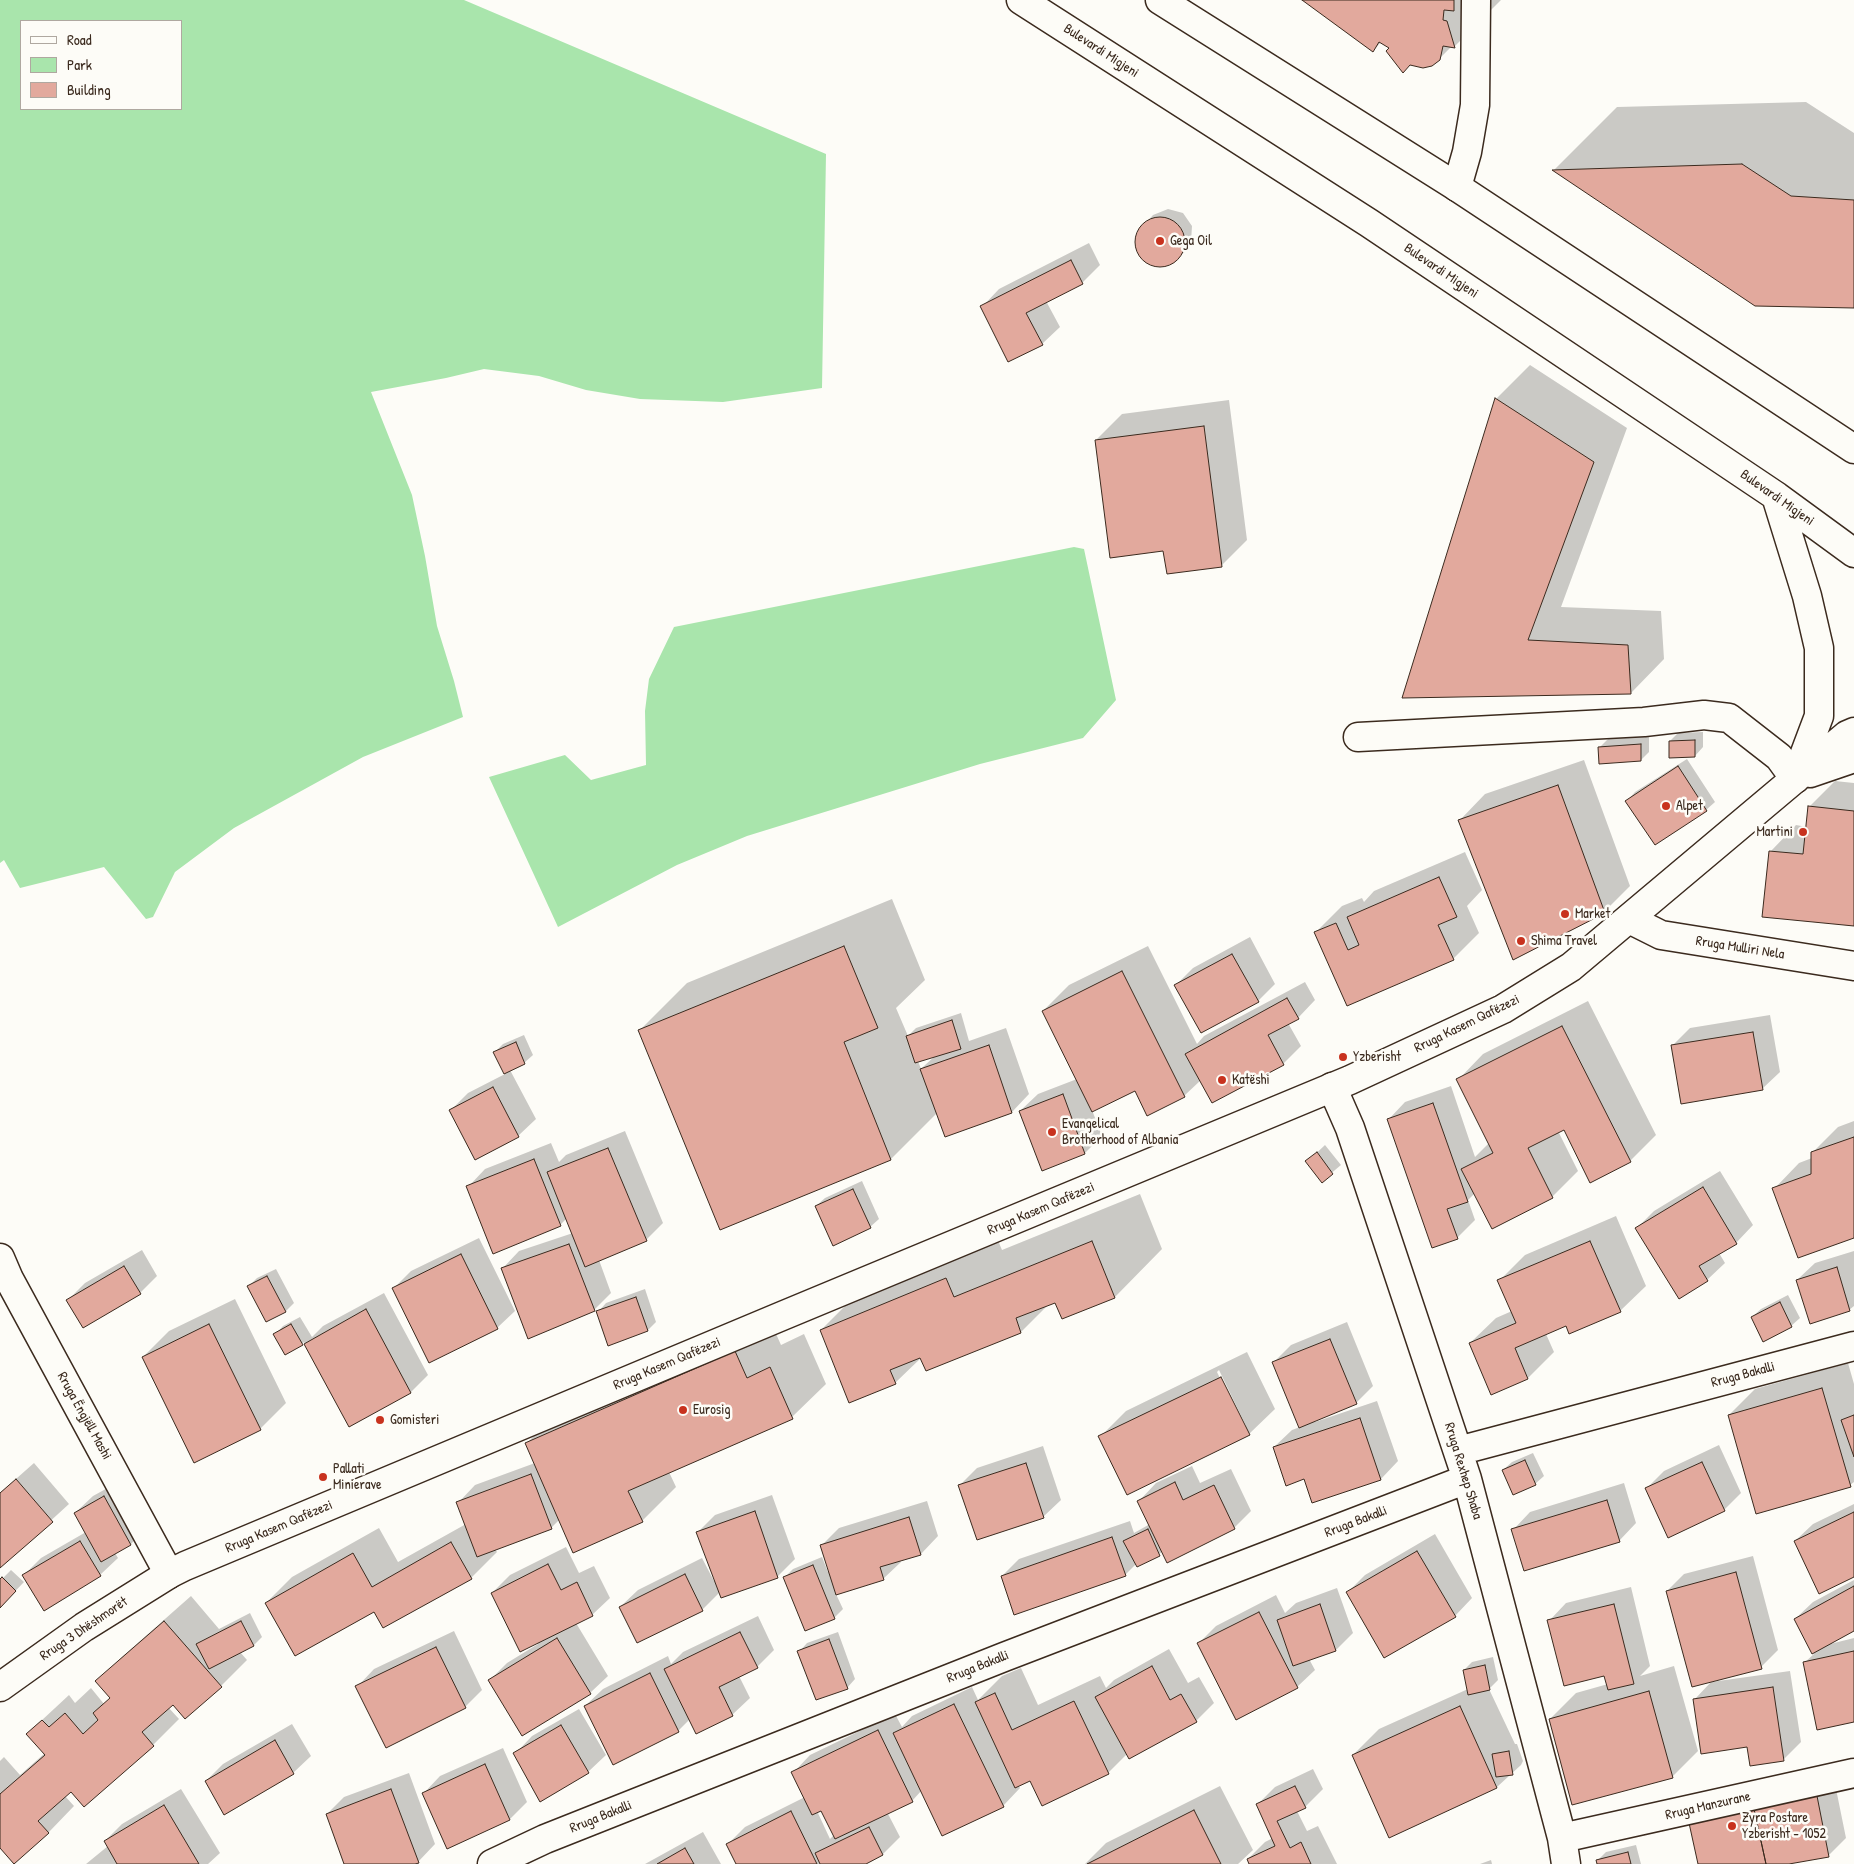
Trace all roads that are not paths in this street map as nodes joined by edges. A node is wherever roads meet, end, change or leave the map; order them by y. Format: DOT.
graph roads {
  1 [pos="1021,0"];
  2 [pos="1160,0"];
  3 [pos="1476,0"];
  4 [pos="1457,187"];
  5 [pos="1774,396"];
  6 [pos="1854,426"];
  7 [pos="1854,449"];
  8 [pos="1776,496"];
  9 [pos="1854,553"];
  10 [pos="1852,735"];
  11 [pos="1358,737"];
  12 [pos="1795,779"];
  13 [pos="1629,920"];
  14 [pos="1854,966"];
  15 [pos="1332,1087"];
  16 [pos="0,1258"];
  17 [pos="1854,1346"];
  18 [pos="1458,1451"];
  19 [pos="1468,1479"];
  20 [pos="170,1574"];
  21 [pos="0,1687"];
  22 [pos="1854,1773"];
  23 [pos="1564,1851"];
  24 [pos="492,1864"];
  1 -- 8 [label="main road, Bulevardi Migjeni"];
  2 -- 4 [label="main road"];
  3 -- 4 [label="main road"];
  4 -- 5 [label="main road"];
  5 -- 6 [label="main road"];
  5 -- 7 [label="main road"];
  8 -- 9 [label="main road, Bulevardi Migjeni"];
  8 -- 12 [label="main road"];
  10 -- 12 [label="main road"];
  11 -- 12 [label="main road"];
  12 -- 13 [label="main road, Rruga Kasem Qafëzezi"];
  13 -- 14 [label="main road, Rruga Mulliri Nela"];
  13 -- 15 [label="main road, Rruga Kasem Qafëzezi"];
  15 -- 18 [label="main road, Rruga Rexhep Shaba"];
  15 -- 20 [label="main road, Rruga Kasem Qafëzezi"];
  16 -- 20 [label="main road, Rruga Ëngjëll Mashi"];
  17 -- 18 [label="main road, Rruga Bakalli"];
  18 -- 19 [label="main road, Rruga Rexhep Shaba"];
  19 -- 23 [label="main road, Rruga Rexhep Shaba"];
  19 -- 24 [label="main road, Rruga Bakalli"];
  20 -- 21 [label="main road, Rruga 3 Dhëshmorët"];
  22 -- 23 [label="main road, Rruga Manzurane"];
}
